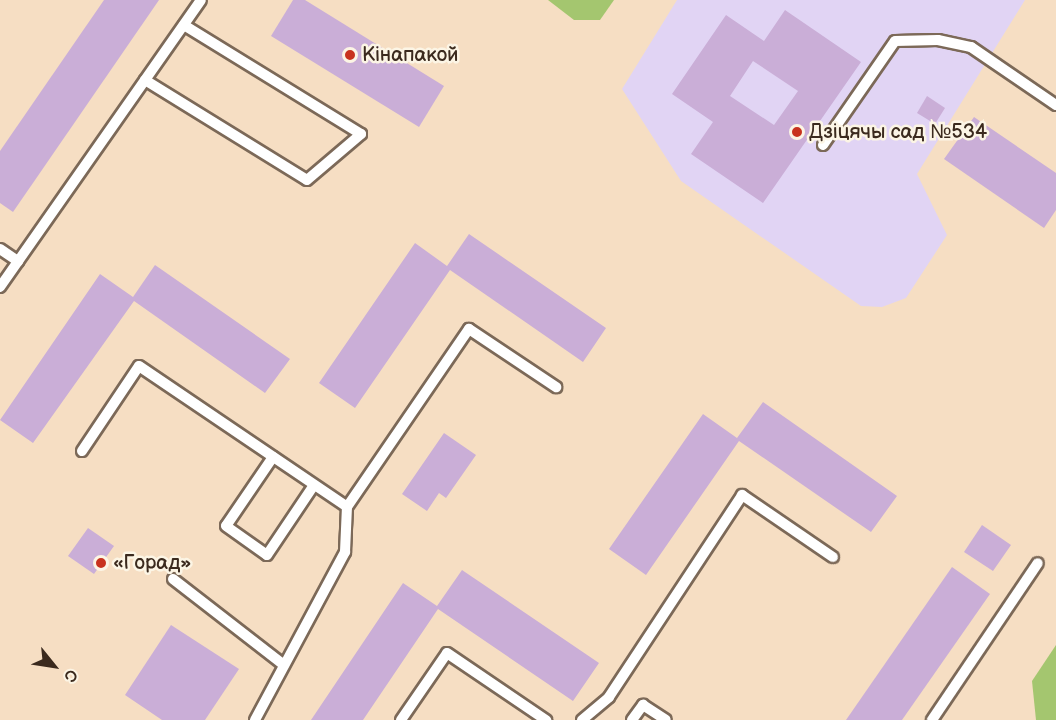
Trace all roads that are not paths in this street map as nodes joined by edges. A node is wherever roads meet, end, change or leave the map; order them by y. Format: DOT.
graph roads {
  1 [pos="201,0"];
  2 [pos="184,25"];
  3 [pos="145,80"];
  4 [pos="1056,105"];
  5 [pos="823,145"];
  6 [pos="0,249"];
  7 [pos="18,261"];
  8 [pos="0,287"];
  9 [pos="556,387"];
  10 [pos="82,451"];
  11 [pos="273,457"];
  12 [pos="314,485"];
  13 [pos="346,507"];
  14 [pos="833,556"];
  15 [pos="1038,563"];
  16 [pos="173,579"];
  17 [pos="284,666"];
  18 [pos="255,720"];
  19 [pos="401,720"];
  20 [pos="546,720"];
  21 [pos="582,720"];
  22 [pos="632,720"];
  23 [pos="666,720"];
  24 [pos="932,720"];
  1 -- 2 [label="lane"];
  2 -- 3 [label="lane"];
  2 -- 3 [label="lane"];
  3 -- 7 [label="lane"];
  4 -- 5 [label="lane"];
  6 -- 7 [label="lane"];
  7 -- 8 [label="lane"];
  9 -- 13 [label="lane"];
  10 -- 11 [label="lane"];
  11 -- 12 [label="lane"];
  11 -- 12 [label="lane"];
  12 -- 13 [label="lane"];
  13 -- 17 [label="lane"];
  14 -- 21 [label="lane"];
  15 -- 24 [label="lane"];
  16 -- 17 [label="lane"];
  17 -- 18 [label="lane"];
  19 -- 20 [label="lane"];
  22 -- 23 [label="lane"];
}
